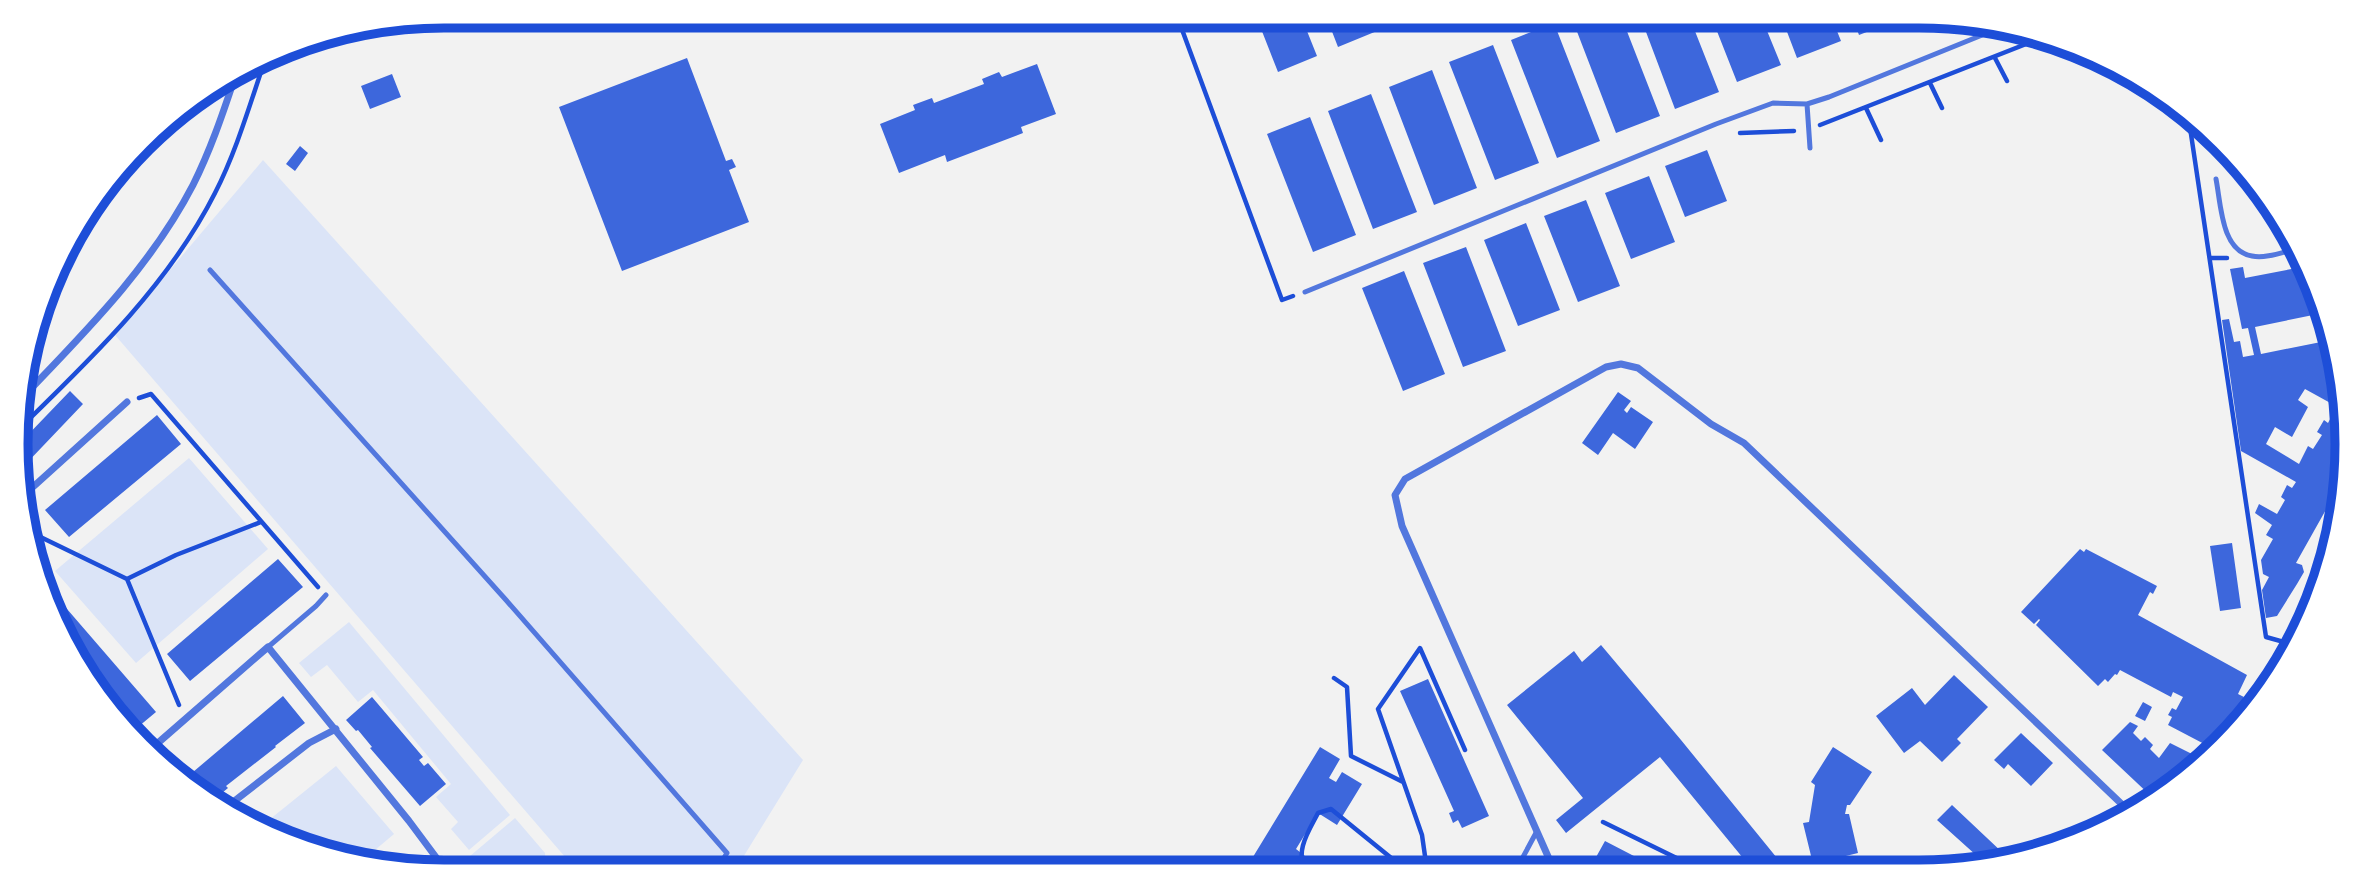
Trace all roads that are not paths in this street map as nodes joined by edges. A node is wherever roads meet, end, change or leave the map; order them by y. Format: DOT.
graph roads {
  1 [pos="1985,34"];
  2 [pos="232,87"];
  3 [pos="1807,104"];
  4 [pos="1810,148"];
  5 [pos="2216,179"];
  6 [pos="2287,251"];
  7 [pos="210,270"];
  8 [pos="1305,292"];
  9 [pos="32,387"];
  10 [pos="127,402"];
  11 [pos="31,489"];
  12 [pos="326,595"];
  13 [pos="268,647"];
  14 [pos="336,729"];
  15 [pos="156,744"];
  16 [pos="233,802"];
  17 [pos="2124,806"];
  18 [pos="1537,831"];
  19 [pos="437,860"];
  20 [pos="723,860"];
  21 [pos="1521,860"];
  22 [pos="1550,860"];
  1 -- 3 [label="lane"];
  2 -- 9 [label="street"];
  3 -- 4 [label="lane"];
  3 -- 8 [label="lane"];
  5 -- 6 [label="lane"];
  7 -- 20 [label="lane"];
  10 -- 11 [label="street"];
  12 -- 13 [label="lane"];
  13 -- 14 [label="street"];
  13 -- 15 [label="street"];
  14 -- 16 [label="street"];
  14 -- 19 [label="street"];
  17 -- 18 [label="street"];
  18 -- 21 [label="lane"];
  18 -- 22 [label="street"];
}
